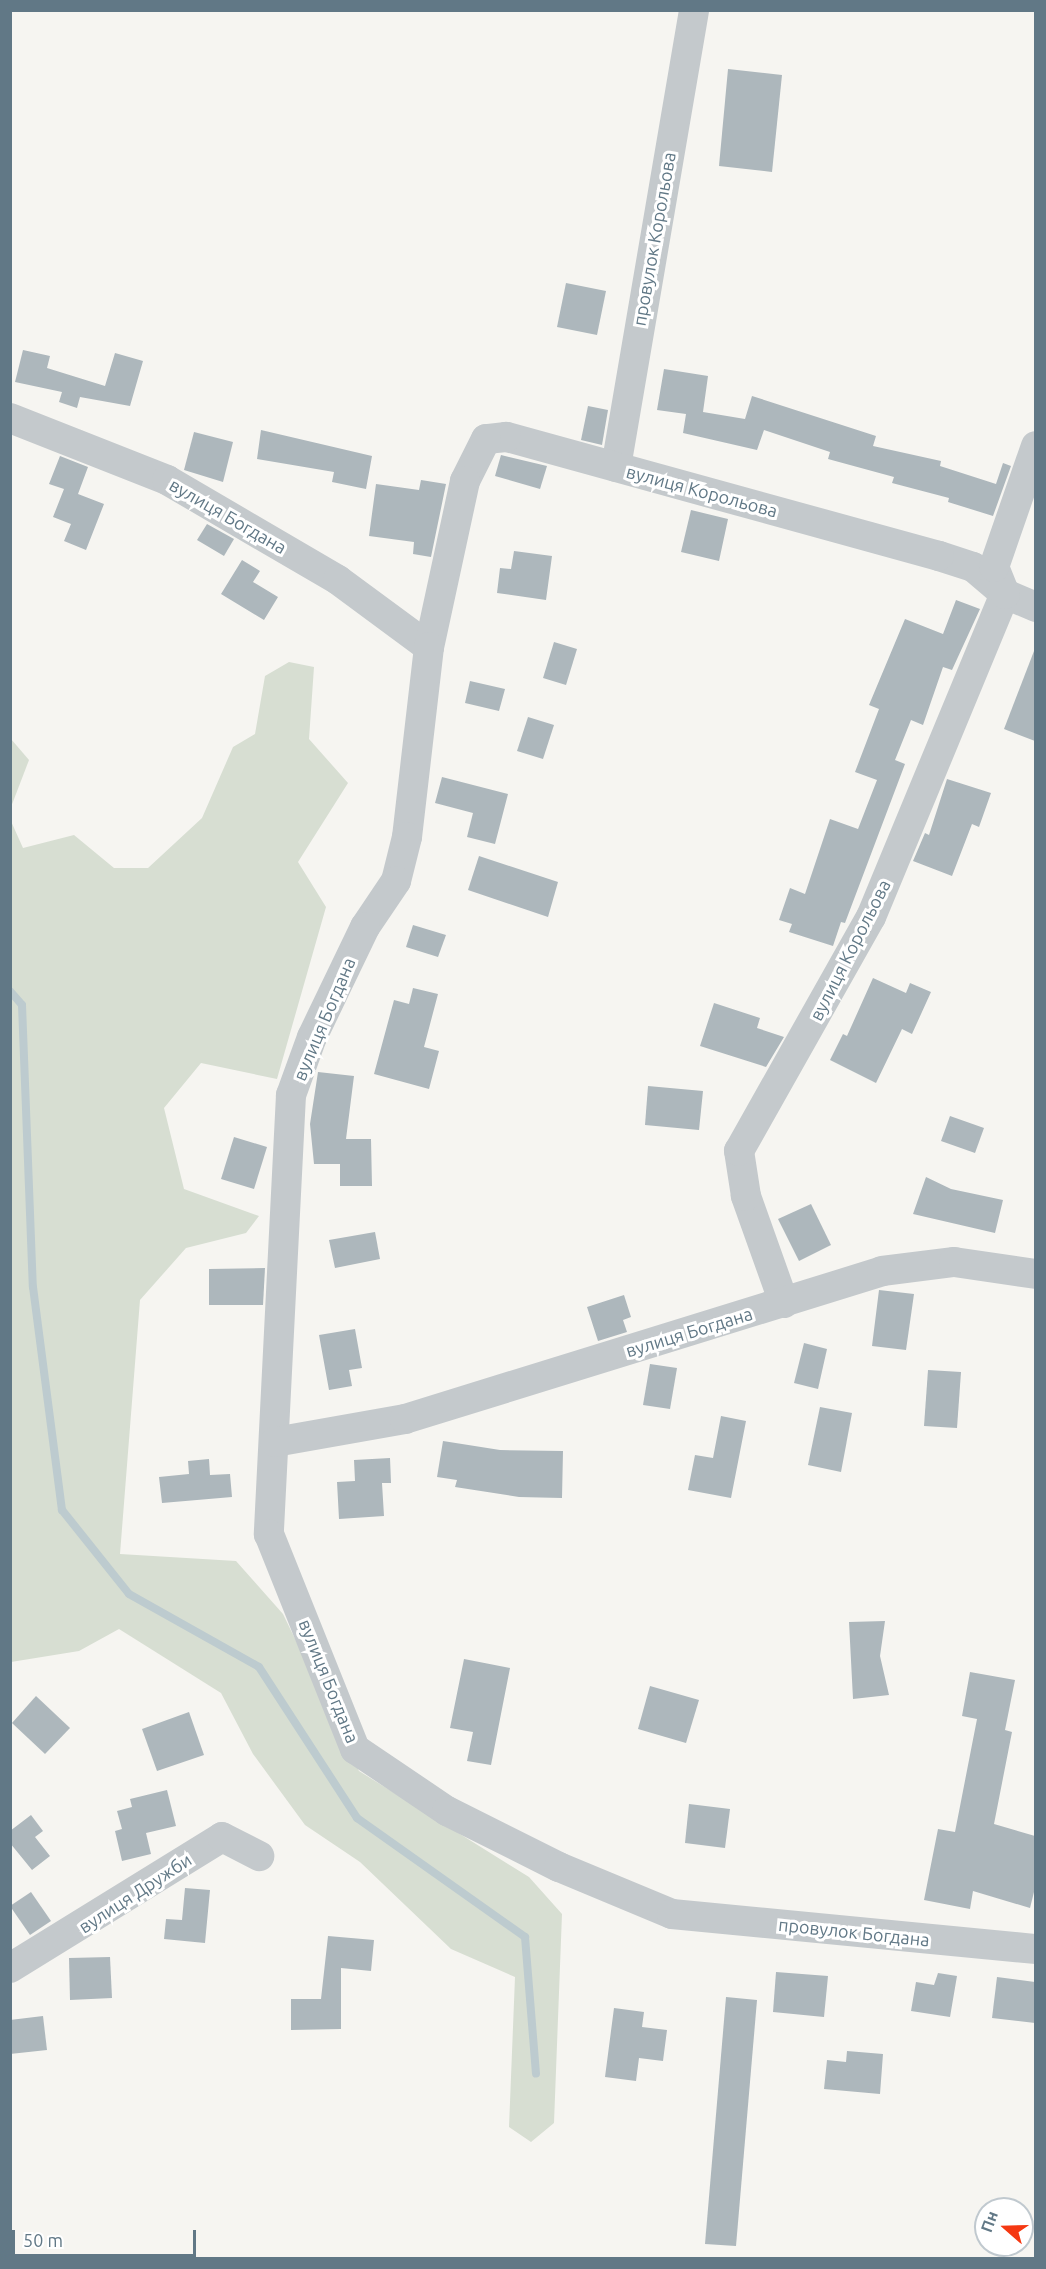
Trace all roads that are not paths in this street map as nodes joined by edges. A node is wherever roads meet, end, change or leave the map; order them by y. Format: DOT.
graph roads {
  1 [pos="694,10"];
  2 [pos="10,418"];
  3 [pos="528,444"];
  4 [pos="1035,446"];
  5 [pos="616,467"];
  6 [pos="1005,594"];
  7 [pos="1035,607"];
  8 [pos="429,647"];
  9 [pos="1035,1274"];
  10 [pos="784,1303"];
  11 [pos="275,1442"];
  12 [pos="260,1856"];
  13 [pos="672,1914"];
  14 [pos="1035,1949"];
  15 [pos="10,1968"];
  1 -- 5 [label="street, провулок Корольова"];
  2 -- 8 [label="street, вулиця Богдана"];
  3 -- 5 [label="street, вулиця Корольова"];
  3 -- 8 [label="street, вулиця Богдана"];
  4 -- 6 [label="street"];
  5 -- 6 [label="street, вулиця Корольова"];
  6 -- 7 [label="street, вулиця Корольова"];
  6 -- 10 [label="street, вулиця Корольова"];
  8 -- 11 [label="street, вулиця Богдана"];
  9 -- 10 [label="street, вулиця Богдана"];
  10 -- 11 [label="street, вулиця Богдана"];
  11 -- 13 [label="street, вулиця Богдана"];
  12 -- 15 [label="street, вулиця Дружби"];
  13 -- 14 [label="street, провулок Богдана"];
}
